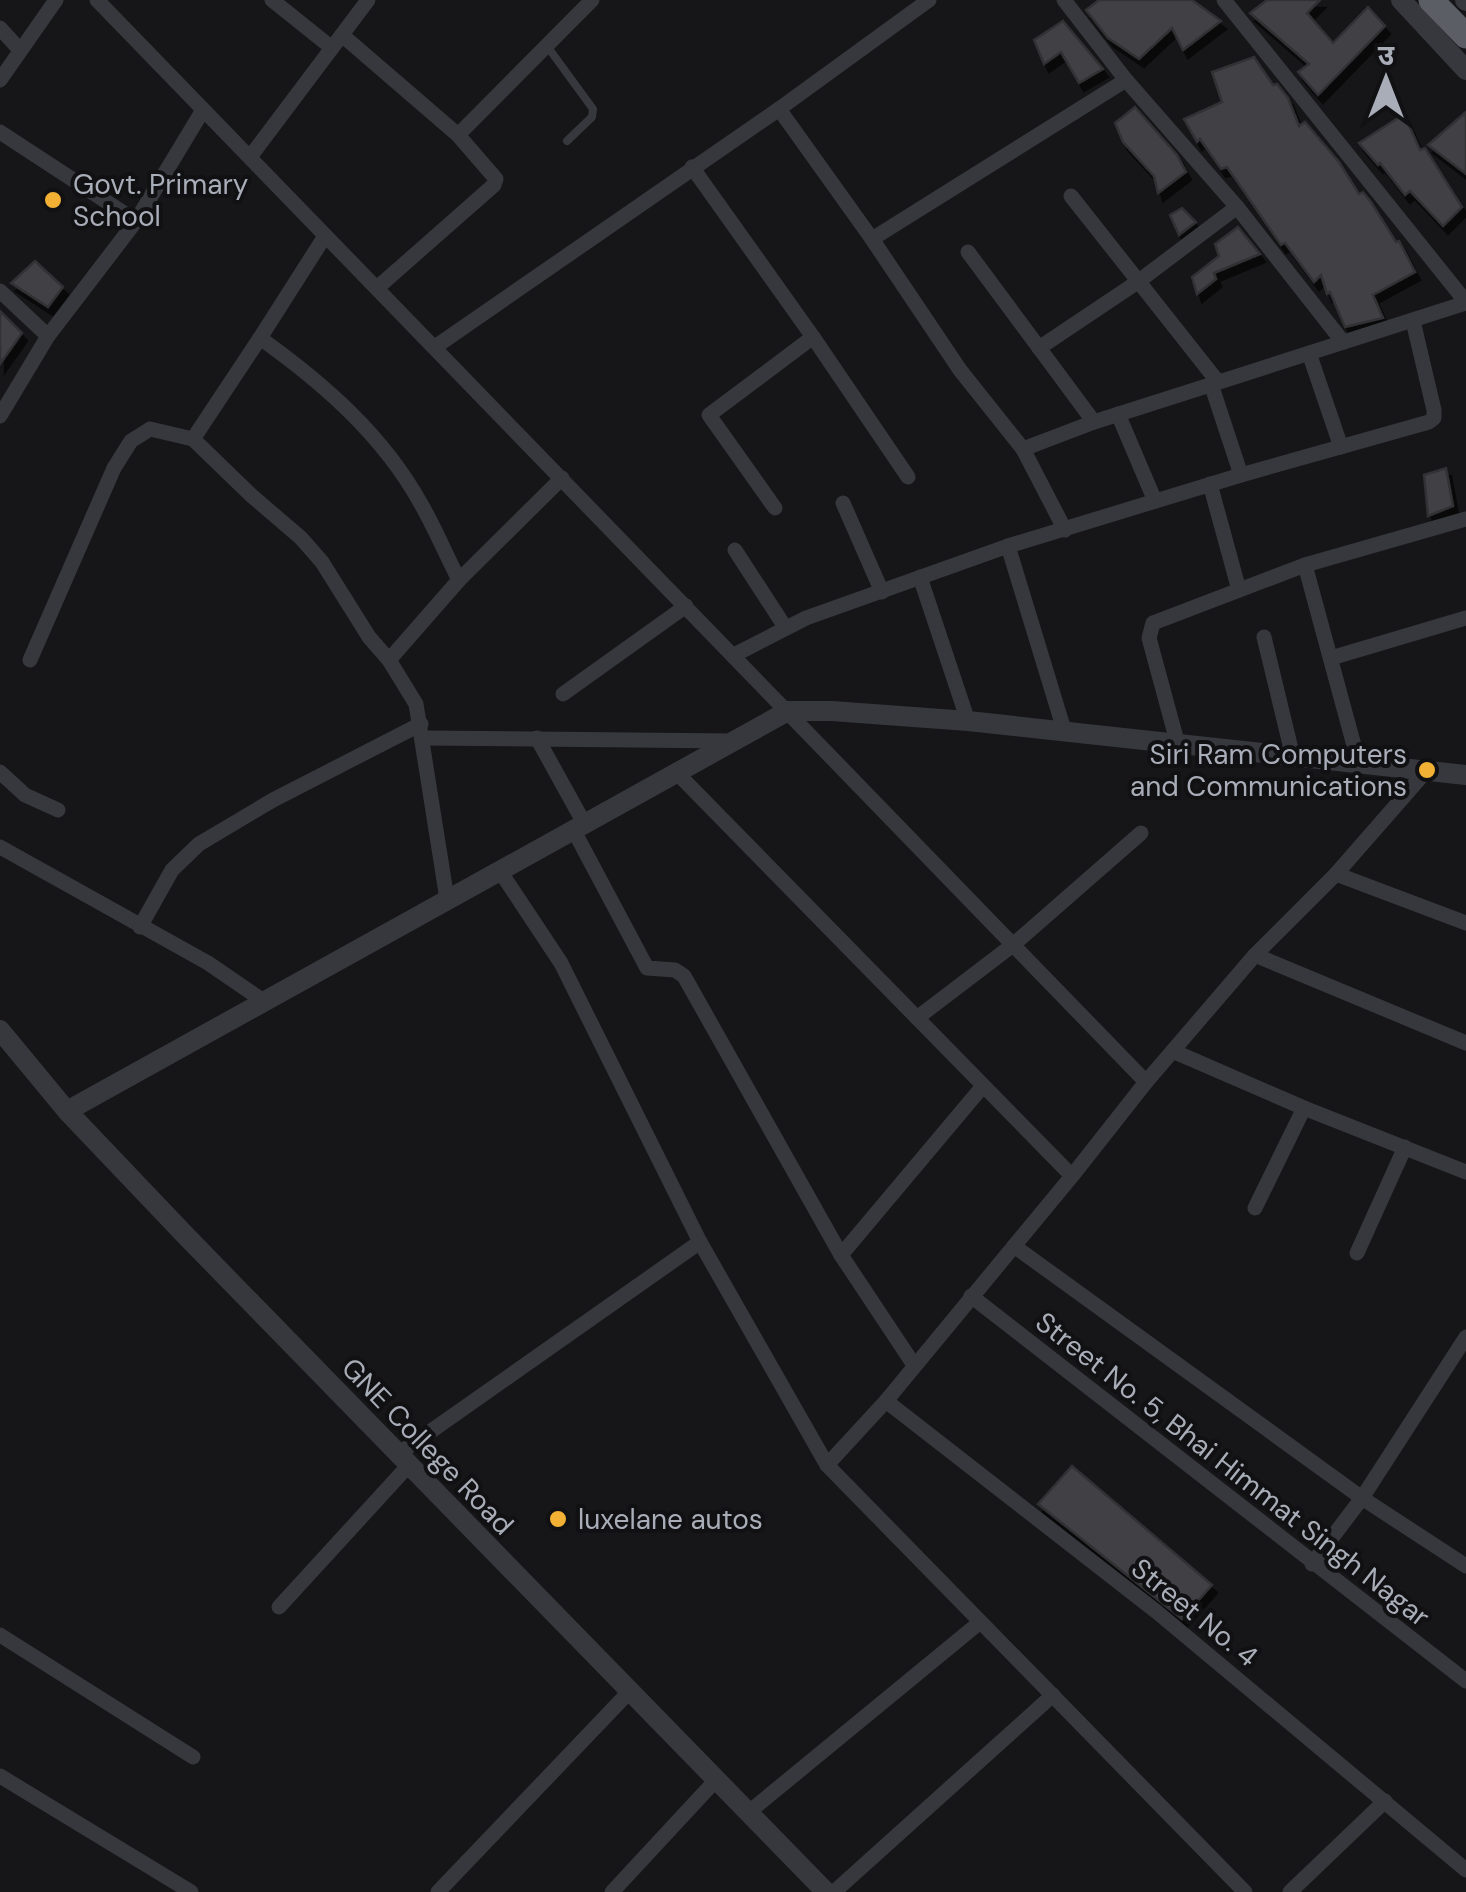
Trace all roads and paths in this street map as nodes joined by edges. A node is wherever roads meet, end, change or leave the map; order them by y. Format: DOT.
graph roads {
  1 [pos="56,0"];
  2 [pos="97,0"];
  3 [pos="272,0"];
  4 [pos="368,0"];
  5 [pos="592,0"];
  6 [pos="929,0"];
  7 [pos="1064,0"];
  8 [pos="1224,0"];
  9 [pos="1402,0"];
  10 [pos="1431,0"];
  11 [pos="0,28"];
  12 [pos="1466,36"];
  13 [pos="337,42"];
  14 [pos="546,46"];
  15 [pos="20,50"];
  16 [pos="1466,70"];
  17 [pos="0,80"];
  18 [pos="1126,80"];
  19 [pos="779,109"];
  20 [pos="203,110"];
  21 [pos="0,132"];
  22 [pos="458,135"];
  23 [pos="567,141"];
  24 [pos="250,157"];
  25 [pos="692,168"];
  26 [pos="1071,196"];
  27 [pos="1237,207"];
  28 [pos="136,221"];
  29 [pos="325,236"];
  30 [pos="872,239"];
  31 [pos="968,252"];
  32 [pos="1139,281"];
  33 [pos="377,288"];
  34 [pos="0,291"];
  35 [pos="1466,302"];
  36 [pos="1413,320"];
  37 [pos="48,336"];
  38 [pos="812,337"];
  39 [pos="260,338"];
  40 [pos="1343,342"];
  41 [pos="434,347"];
  42 [pos="1039,348"];
  43 [pos="1309,353"];
  44 [pos="1214,383"];
  45 [pos="1118,414"];
  46 [pos="0,416"];
  47 [pos="1094,422"];
  48 [pos="192,439"];
  49 [pos="1341,446"];
  50 [pos="1023,449"];
  51 [pos="1241,474"];
  52 [pos="908,477"];
  53 [pos="562,478"];
  54 [pos="1210,484"];
  55 [pos="1155,501"];
  56 [pos="843,503"];
  57 [pos="775,508"];
  58 [pos="1466,519"];
  59 [pos="1065,530"];
  60 [pos="1008,546"];
  61 [pos="735,550"];
  62 [pos="1306,566"];
  63 [pos="920,577"];
  64 [pos="459,580"];
  65 [pos="1239,590"];
  66 [pos="882,592"];
  67 [pos="686,606"];
  68 [pos="1466,618"];
  69 [pos="785,627"];
  70 [pos="1264,637"];
  71 [pos="734,655"];
  72 [pos="1331,658"];
  73 [pos="30,660"];
  74 [pos="389,660"];
  75 [pos="563,694"];
  76 [pos="788,711"];
  77 [pos="968,721"];
  78 [pos="422,731"];
  79 [pos="1066,734"];
  80 [pos="537,738"];
  81 [pos="732,741"];
  82 [pos="1178,745"];
  83 [pos="1293,756"];
  84 [pos="1359,764"];
  85 [pos="1427,770"];
  86 [pos="0,772"];
  87 [pos="677,774"];
  88 [pos="1466,775"];
  89 [pos="58,810"];
  90 [pos="578,826"];
  91 [pos="1141,832"];
  92 [pos="0,847"];
  93 [pos="500,871"];
  94 [pos="1336,874"];
  95 [pos="446,899"];
  96 [pos="1466,923"];
  97 [pos="140,926"];
  98 [pos="1014,944"];
  99 [pos="1255,956"];
  100 [pos="262,1000"];
  101 [pos="917,1018"];
  102 [pos="0,1030"];
  103 [pos="1466,1043"];
  104 [pos="1175,1052"];
  105 [pos="1146,1082"];
  106 [pos="983,1086"];
  107 [pos="1304,1108"];
  108 [pos="67,1111"];
  109 [pos="1406,1147"];
  110 [pos="1466,1172"];
  111 [pos="1072,1176"];
  112 [pos="1254,1208"];
  113 [pos="700,1242"];
  114 [pos="1014,1246"];
  115 [pos="1357,1253"];
  116 [pos="841,1254"];
  117 [pos="971,1296"];
  118 [pos="1466,1337"];
  119 [pos="914,1366"];
  120 [pos="886,1401"];
  121 [pos="403,1460"];
  122 [pos="827,1465"];
  123 [pos="1362,1498"];
  124 [pos="1464,1560"];
  125 [pos="1312,1564"];
  126 [pos="279,1607"];
  127 [pos="980,1623"];
  128 [pos="0,1635"];
  129 [pos="1466,1682"];
  130 [pos="630,1691"];
  131 [pos="1053,1696"];
  132 [pos="193,1757"];
  133 [pos="0,1776"];
  134 [pos="716,1780"];
  135 [pos="1385,1801"];
  136 [pos="749,1812"];
  137 [pos="1466,1870"];
  138 [pos="191,1892"];
  139 [pos="438,1892"];
  140 [pos="612,1892"];
  141 [pos="830,1892"];
  142 [pos="1245,1892"];
  143 [pos="1290,1892"];
  1 -- 15 [label="street"];
  2 -- 20 [label="street"];
  3 -- 13 [label="street"];
  4 -- 13 [label="street"];
  5 -- 14 [label="street"];
  6 -- 19 [label="street"];
  7 -- 18 [label="street"];
  8 -- 35 [label="street"];
  9 -- 16 [label="street"];
  10 -- 12 [label="highway"];
  11 -- 15 [label="street"];
  13 -- 22 [label="street"];
  13 -- 24 [label="street"];
  14 -- 22 [label="street"];
  14 -- 23 [label="lane"];
  15 -- 17 [label="street"];
  18 -- 27 [label="street"];
  18 -- 30 [label="street"];
  19 -- 25 [label="street"];
  19 -- 30 [label="street"];
  20 -- 24 [label="street"];
  20 -- 28 [label="street"];
  21 -- 28 [label="street"];
  22 -- 33 [label="street"];
  24 -- 29 [label="street"];
  25 -- 38 [label="street"];
  25 -- 41 [label="street"];
  26 -- 32 [label="street"];
  27 -- 32 [label="street"];
  27 -- 40 [label="street"];
  28 -- 37 [label="street"];
  29 -- 33 [label="street"];
  29 -- 39 [label="street"];
  30 -- 50 [label="street"];
  31 -- 42 [label="street"];
  32 -- 42 [label="street"];
  32 -- 44 [label="street"];
  33 -- 41 [label="street"];
  34 -- 37 [label="street"];
  35 -- 36 [label="street"];
  36 -- 40 [label="street"];
  36 -- 49 [label="street"];
  37 -- 46 [label="street"];
  38 -- 52 [label="street"];
  38 -- 57 [label="street"];
  39 -- 48 [label="street"];
  39 -- 64 [label="street"];
  40 -- 43 [label="street"];
  41 -- 53 [label="street"];
  42 -- 47 [label="street"];
  43 -- 44 [label="street"];
  43 -- 49 [label="street"];
  44 -- 45 [label="street"];
  44 -- 51 [label="street"];
  45 -- 47 [label="street"];
  45 -- 55 [label="street"];
  47 -- 50 [label="street"];
  48 -- 73 [label="street"];
  48 -- 74 [label="street"];
  49 -- 51 [label="street"];
  50 -- 59 [label="street"];
  51 -- 54 [label="street"];
  53 -- 64 [label="street"];
  53 -- 67 [label="street"];
  54 -- 55 [label="street"];
  54 -- 65 [label="street"];
  55 -- 59 [label="street"];
  56 -- 66 [label="street"];
  58 -- 62 [label="street"];
  59 -- 60 [label="street"];
  60 -- 63 [label="street"];
  60 -- 79 [label="street"];
  61 -- 69 [label="street"];
  62 -- 65 [label="street"];
  62 -- 72 [label="street"];
  63 -- 66 [label="street"];
  63 -- 77 [label="street"];
  64 -- 74 [label="street"];
  65 -- 82 [label="street"];
  66 -- 69 [label="street"];
  67 -- 71 [label="street"];
  67 -- 75 [label="street"];
  68 -- 72 [label="street"];
  69 -- 71 [label="street"];
  70 -- 83 [label="street"];
  71 -- 76 [label="street"];
  72 -- 84 [label="street"];
  74 -- 78 [label="street"];
  76 -- 77 [label="street"];
  76 -- 81 [label="street"];
  76 -- 98 [label="street"];
  77 -- 79 [label="street"];
  78 -- 80 [label="street"];
  78 -- 95 [label="street"];
  78 -- 97 [label="street"];
  79 -- 82 [label="street"];
  80 -- 81 [label="street"];
  80 -- 90 [label="street"];
  81 -- 87 [label="street"];
  82 -- 83 [label="street"];
  83 -- 84 [label="street"];
  84 -- 85 [label="street"];
  85 -- 88 [label="street"];
  85 -- 94 [label="street"];
  86 -- 89 [label="street"];
  87 -- 90 [label="street"];
  87 -- 101 [label="street"];
  90 -- 93 [label="street"];
  90 -- 116 [label="street"];
  91 -- 98 [label="street"];
  92 -- 97 [label="street"];
  93 -- 95 [label="street"];
  93 -- 113 [label="street"];
  94 -- 96 [label="street"];
  94 -- 99 [label="street"];
  95 -- 100 [label="street"];
  97 -- 100 [label="street"];
  98 -- 101 [label="street"];
  98 -- 105 [label="street"];
  99 -- 103 [label="street"];
  99 -- 104 [label="street"];
  100 -- 108 [label="street"];
  101 -- 106 [label="street"];
  102 -- 108 [label="street, GNE College Road"];
  104 -- 105 [label="street"];
  104 -- 107 [label="street"];
  105 -- 111 [label="street"];
  106 -- 111 [label="street"];
  106 -- 116 [label="street"];
  107 -- 109 [label="street"];
  107 -- 112 [label="street"];
  108 -- 121 [label="street, GNE College Road"];
  109 -- 110 [label="street"];
  109 -- 115 [label="street"];
  111 -- 114 [label="street"];
  113 -- 121 [label="street"];
  113 -- 122 [label="street"];
  114 -- 117 [label="street"];
  114 -- 123 [label="street"];
  116 -- 119 [label="street"];
  117 -- 119 [label="street"];
  117 -- 125 [label="street, Street No. 5, Bhai Himmat Singh Nagar"];
  118 -- 123 [label="street"];
  119 -- 120 [label="street"];
  120 -- 122 [label="street"];
  120 -- 135 [label="street, Street No. 4"];
  121 -- 126 [label="street"];
  121 -- 130 [label="street, GNE College Road"];
  122 -- 127 [label="street"];
  123 -- 124 [label="street"];
  123 -- 125 [label="street"];
  125 -- 129 [label="street, Street No. 5, Bhai Himmat Singh Nagar"];
  127 -- 131 [label="street"];
  127 -- 136 [label="street"];
  128 -- 132 [label="street"];
  130 -- 134 [label="street, GNE College Road"];
  130 -- 139 [label="street"];
  131 -- 141 [label="street"];
  131 -- 142 [label="street"];
  133 -- 138 [label="street"];
  134 -- 136 [label="street, GNE College Road"];
  134 -- 140 [label="street"];
  135 -- 137 [label="street, Street No. 4"];
  135 -- 143 [label="street"];
  136 -- 141 [label="street, GNE College Road"];
}
